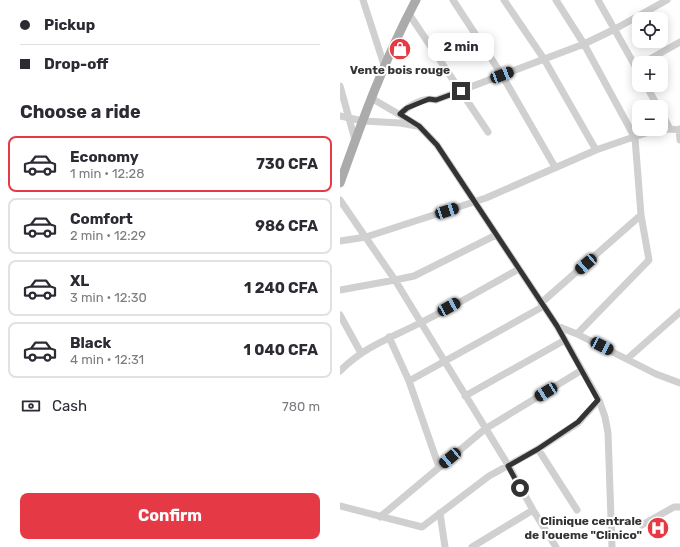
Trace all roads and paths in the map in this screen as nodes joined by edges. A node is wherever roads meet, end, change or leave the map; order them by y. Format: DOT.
graph roads {
  1 [pos="363,0"];
  2 [pos="416,0"];
  3 [pos="453,0"];
  4 [pos="504,0"];
  5 [pos="556,0"];
  6 [pos="598,0"];
  7 [pos="667,0"];
  8 [pos="408,14"];
  9 [pos="615,29"];
  10 [pos="680,42"];
  11 [pos="584,44"];
  12 [pos="655,56"];
  13 [pos="632,58"];
  14 [pos="544,59"];
  15 [pos="385,68"];
  16 [pos="502,75"];
  17 [pos="340,86"];
  18 [pos="461,91"];
  19 [pos="371,98"];
  20 [pos="342,104"];
  21 [pos="400,114"];
  22 [pos="340,116"];
  23 [pos="349,119"];
  24 [pos="363,122"];
  25 [pos="668,125"];
  26 [pos="419,126"];
  27 [pos="670,129"];
  28 [pos="680,130"];
  29 [pos="488,132"];
  30 [pos="635,138"];
  31 [pos="355,140"];
  32 [pos="680,140"];
  33 [pos="596,150"];
  34 [pos="555,167"];
  35 [pos="340,182"];
  36 [pos="340,200"];
  37 [pos="474,202"];
  38 [pos="641,215"];
  39 [pos="496,235"];
  40 [pos="366,237"];
  41 [pos="340,241"];
  42 [pos="519,269"];
  43 [pos="396,280"];
  44 [pos="340,290"];
  45 [pos="542,305"];
  46 [pos="680,312"];
  47 [pos="340,315"];
  48 [pos="422,322"];
  49 [pos="557,326"];
  50 [pos="577,334"];
  51 [pos="389,337"];
  52 [pos="565,340"];
  53 [pos="362,353"];
  54 [pos="627,359"];
  55 [pos="445,362"];
  56 [pos="582,370"];
  57 [pos="340,371"];
  58 [pos="410,382"];
  59 [pos="680,383"];
  60 [pos="465,396"];
  61 [pos="598,400"];
  62 [pos="485,429"];
  63 [pos="538,449"];
  64 [pos="508,466"];
  65 [pos="439,467"];
  66 [pos="340,506"];
  67 [pos="680,507"];
  68 [pos="532,510"];
  69 [pos="577,510"];
  70 [pos="440,513"];
  71 [pos="380,517"];
  72 [pos="642,525"];
  73 [pos="445,547"];
  74 [pos="472,547"];
  75 [pos="556,547"];
  76 [pos="612,547"];
  1 -- 15 [label="street"];
  2 -- 8 [label="main road"];
  3 -- 16 [label="street"];
  4 -- 14 [label="street"];
  5 -- 11 [label="street"];
  6 -- 9 [label="street"];
  7 -- 9 [label="street"];
  8 -- 15 [label="main road"];
  8 -- 18 [label="street"];
  9 -- 11 [label="street"];
  9 -- 13 [label="street"];
  10 -- 12 [label="street"];
  11 -- 14 [label="street"];
  11 -- 30 [label="street"];
  14 -- 16 [label="street"];
  14 -- 33 [label="street"];
  15 -- 19 [label="main road"];
  16 -- 18 [label="street"];
  16 -- 34 [label="street"];
  17 -- 20 [label="street"];
  18 -- 21 [label="street"];
  18 -- 29 [label="street"];
  19 -- 21 [label="street"];
  19 -- 24 [label="main road"];
  20 -- 23 [label="street"];
  21 -- 26 [label="street"];
  22 -- 23 [label="street"];
  23 -- 24 [label="street"];
  23 -- 31 [label="street"];
  24 -- 26 [label="street"];
  24 -- 31 [label="main road"];
  25 -- 27 [label="street"];
  26 -- 37 [label="street"];
  27 -- 28 [label="street"];
  27 -- 30 [label="street"];
  28 -- 32 [label="street"];
  30 -- 33 [label="street"];
  30 -- 38 [label="street"];
  31 -- 35 [label="main road"];
  33 -- 34 [label="street"];
  34 -- 37 [label="street"];
  36 -- 40 [label="street"];
  37 -- 39 [label="street"];
  37 -- 40 [label="street"];
  38 -- 45 [label="street"];
  38 -- 50 [label="street"];
  39 -- 42 [label="street"];
  39 -- 43 [label="street"];
  40 -- 41 [label="street"];
  40 -- 43 [label="street"];
  42 -- 45 [label="street"];
  42 -- 48 [label="street"];
  43 -- 44 [label="street"];
  43 -- 48 [label="street"];
  45 -- 49 [label="street"];
  45 -- 55 [label="street"];
  46 -- 54 [label="street"];
  47 -- 53 [label="street"];
  48 -- 51 [label="street"];
  48 -- 55 [label="street"];
  49 -- 50 [label="street"];
  49 -- 52 [label="street"];
  50 -- 54 [label="street"];
  51 -- 53 [label="street"];
  51 -- 58 [label="street"];
  52 -- 56 [label="street"];
  52 -- 60 [label="street"];
  53 -- 57 [label="street"];
  54 -- 59 [label="street"];
  55 -- 58 [label="street"];
  55 -- 60 [label="street"];
  56 -- 61 [label="street"];
  56 -- 62 [label="street"];
  58 -- 65 [label="street"];
  60 -- 62 [label="street"];
  61 -- 63 [label="street"];
  61 -- 76 [label="street"];
  62 -- 64 [label="street"];
  62 -- 65 [label="street"];
  63 -- 64 [label="street"];
  63 -- 69 [label="street"];
  64 -- 68 [label="street"];
  64 -- 70 [label="street"];
  65 -- 71 [label="street"];
  66 -- 71 [label="street"];
  67 -- 72 [label="street"];
  68 -- 74 [label="street"];
  68 -- 75 [label="street"];
  70 -- 71 [label="street"];
  70 -- 73 [label="street"];
}
